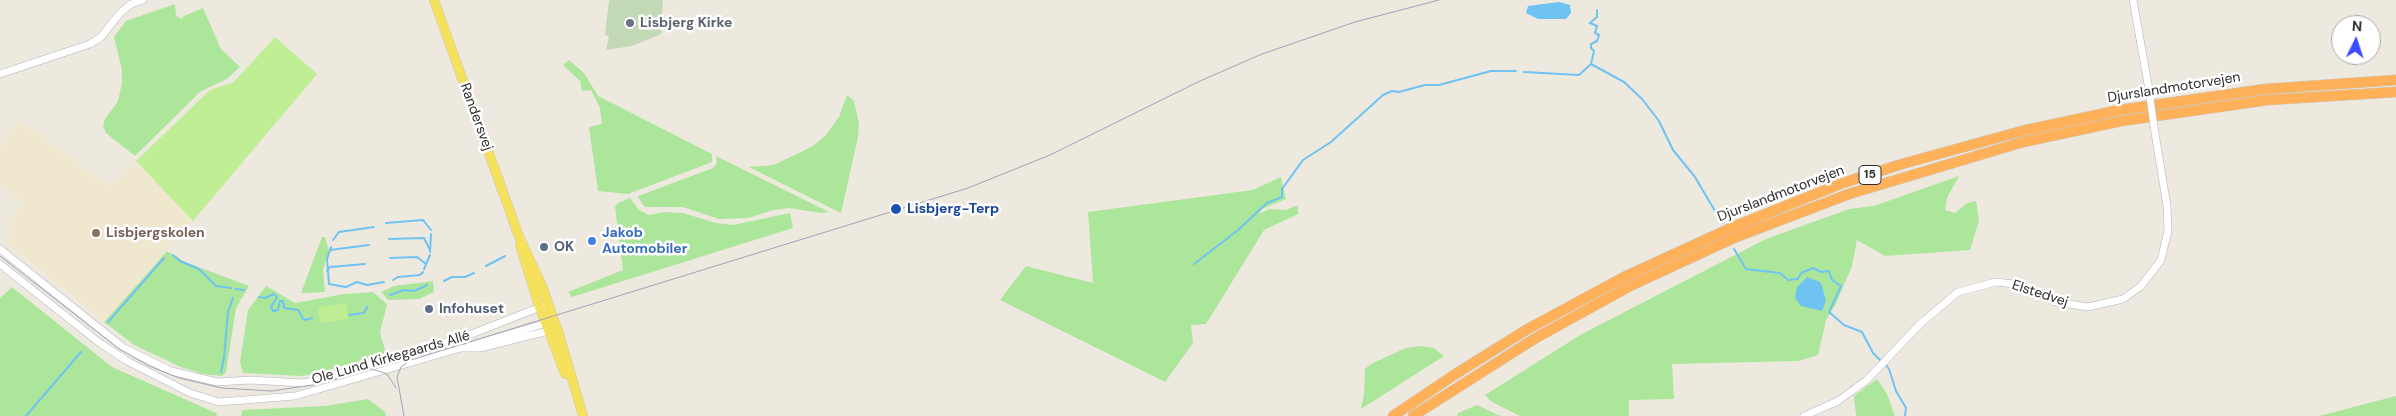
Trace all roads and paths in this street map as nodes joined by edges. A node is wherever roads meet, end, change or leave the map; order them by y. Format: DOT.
graph roads {
  1 [pos="143,0"];
  2 [pos="434,0"];
  3 [pos="2133,0"];
  4 [pos="0,74"];
  5 [pos="2396,80"];
  6 [pos="2396,92"];
  7 [pos="0,249"];
  8 [pos="0,264"];
  9 [pos="544,306"];
  10 [pos="549,325"];
  11 [pos="583,416"];
  12 [pos="1394,416"];
  13 [pos="1412,416"];
  14 [pos="1804,416"];
  1 -- 4 [label="street"];
  2 -- 9 [label="main road, Randersvej"];
  3 -- 14 [label="street, Elstedvej, bridge"];
  5 -- 12 [label="highway, Djurslandmotorvejen / 15"];
  6 -- 13 [label="highway, Djurslandmotorvejen / 15"];
  7 -- 9 [label="street, Ole Lund Kirkegaards Allé"];
  8 -- 10 [label="street, Ole Lund Kirkegaards Allé"];
  9 -- 10 [label="main road, Randersvej"];
  10 -- 11 [label="main road, Randersvej"];
}
